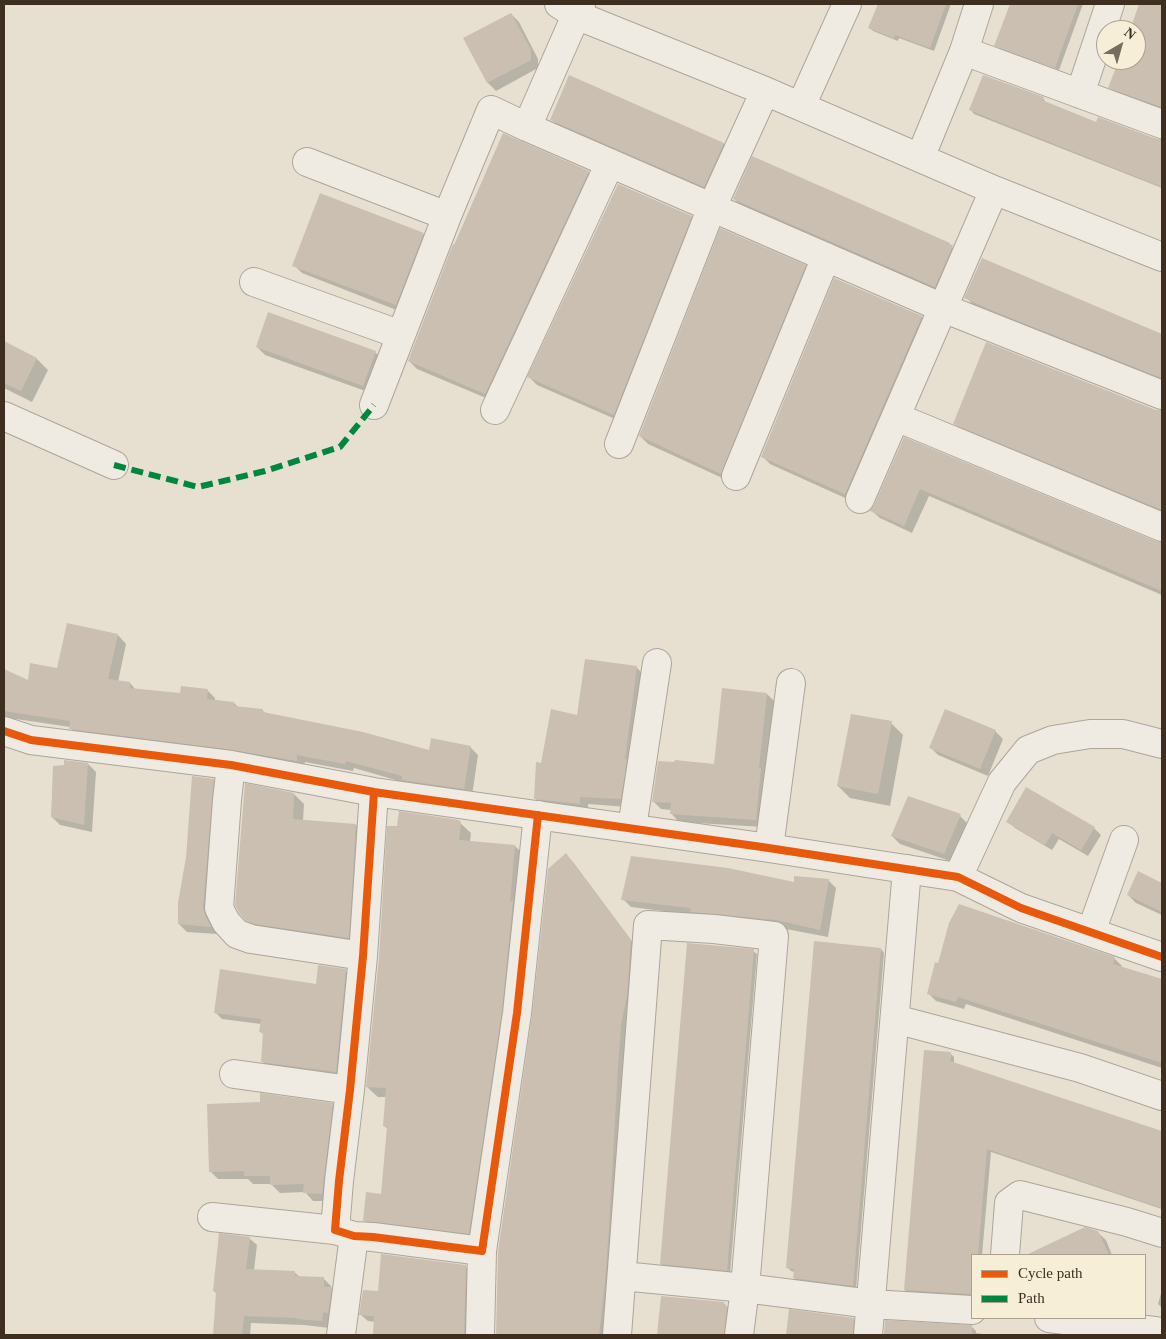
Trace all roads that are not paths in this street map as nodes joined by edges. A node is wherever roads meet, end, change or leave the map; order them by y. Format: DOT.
graph roads {
  1 [pos="847,4"];
  2 [pos="979,4"];
  3 [pos="1110,4"];
  4 [pos="572,7"];
  5 [pos="964,51"];
  6 [pos="765,91"];
  7 [pos="1080,94"];
  8 [pos="801,106"];
  9 [pos="1162,124"];
  10 [pos="527,127"];
  11 [pos="920,158"];
  12 [pos="307,162"];
  13 [pos="610,163"];
  14 [pos="994,190"];
  15 [pos="712,207"];
  16 [pos="447,216"];
  17 [pos="826,257"];
  18 [pos="1162,257"];
  19 [pos="254,282"];
  20 [pos="943,308"];
  21 [pos="401,335"];
  22 [pos="1162,395"];
  23 [pos="374,404"];
  24 [pos="495,410"];
  25 [pos="4,416"];
  26 [pos="896,417"];
  27 [pos="619,444"];
  28 [pos="114,465"];
  29 [pos="736,476"];
  30 [pos="860,499"];
  31 [pos="1162,527"];
  32 [pos="656,663"];
  33 [pos="791,683"];
  34 [pos="4,731"];
  35 [pos="1162,744"];
  36 [pos="231,765"];
  37 [pos="374,792"];
  38 [pos="538,815"];
  39 [pos="632,828"];
  40 [pos="1124,840"];
  41 [pos="769,848"];
  42 [pos="907,869"];
  43 [pos="958,877"];
  44 [pos="1091,932"];
  45 [pos="363,956"];
  46 [pos="1162,957"];
  47 [pos="895,1019"];
  48 [pos="234,1074"];
  49 [pos="350,1090"];
  50 [pos="1162,1096"];
  51 [pos="212,1217"];
  52 [pos="344,1233"];
  53 [pos="1162,1233"];
  54 [pos="482,1251"];
  55 [pos="1004,1254"];
  56 [pos="622,1276"];
  57 [pos="745,1288"];
  58 [pos="871,1304"];
  59 [pos="971,1310"];
  60 [pos="1052,1319"];
  61 [pos="1084,1329"];
  62 [pos="1162,1332"];
  63 [pos="341,1335"];
  64 [pos="480,1335"];
  65 [pos="617,1335"];
  66 [pos="739,1335"];
  67 [pos="868,1335"];
  1 -- 8 [label="street"];
  2 -- 5 [label="street"];
  3 -- 7 [label="street"];
  4 -- 6 [label="street"];
  4 -- 10 [label="street"];
  5 -- 7 [label="street"];
  5 -- 11 [label="street"];
  6 -- 8 [label="street"];
  6 -- 15 [label="street"];
  7 -- 9 [label="street"];
  8 -- 11 [label="street"];
  10 -- 13 [label="street"];
  10 -- 16 [label="street"];
  11 -- 14 [label="street"];
  12 -- 16 [label="street"];
  13 -- 15 [label="street"];
  13 -- 24 [label="street"];
  14 -- 18 [label="street"];
  14 -- 20 [label="street"];
  15 -- 17 [label="street"];
  15 -- 27 [label="street"];
  16 -- 21 [label="street"];
  17 -- 20 [label="street"];
  17 -- 29 [label="street"];
  19 -- 21 [label="street"];
  20 -- 22 [label="street"];
  20 -- 26 [label="street"];
  21 -- 23 [label="street"];
  25 -- 28 [label="street"];
  26 -- 30 [label="street"];
  26 -- 31 [label="street"];
  32 -- 39 [label="street"];
  33 -- 41 [label="street"];
  34 -- 36 [label="street"];
  35 -- 43 [label="street"];
  36 -- 37 [label="street"];
  36 -- 45 [label="street"];
  37 -- 38 [label="street"];
  37 -- 45 [label="street"];
  38 -- 39 [label="street"];
  38 -- 54 [label="street"];
  39 -- 41 [label="street"];
  40 -- 44 [label="street"];
  41 -- 42 [label="street"];
  42 -- 43 [label="street"];
  42 -- 47 [label="street"];
  43 -- 44 [label="street"];
  44 -- 46 [label="street"];
  45 -- 49 [label="street"];
  47 -- 50 [label="street"];
  47 -- 58 [label="street"];
  48 -- 49 [label="street"];
  49 -- 52 [label="street"];
  51 -- 52 [label="street"];
  52 -- 54 [label="street"];
  52 -- 63 [label="street"];
  53 -- 55 [label="street"];
  54 -- 64 [label="street"];
  56 -- 57 [label="street"];
  56 -- 57 [label="street"];
  56 -- 65 [label="street"];
  57 -- 58 [label="street"];
  57 -- 66 [label="street"];
  58 -- 59 [label="street"];
  58 -- 67 [label="street"];
  60 -- 61 [label="street"];
  61 -- 62 [label="street"];
}
